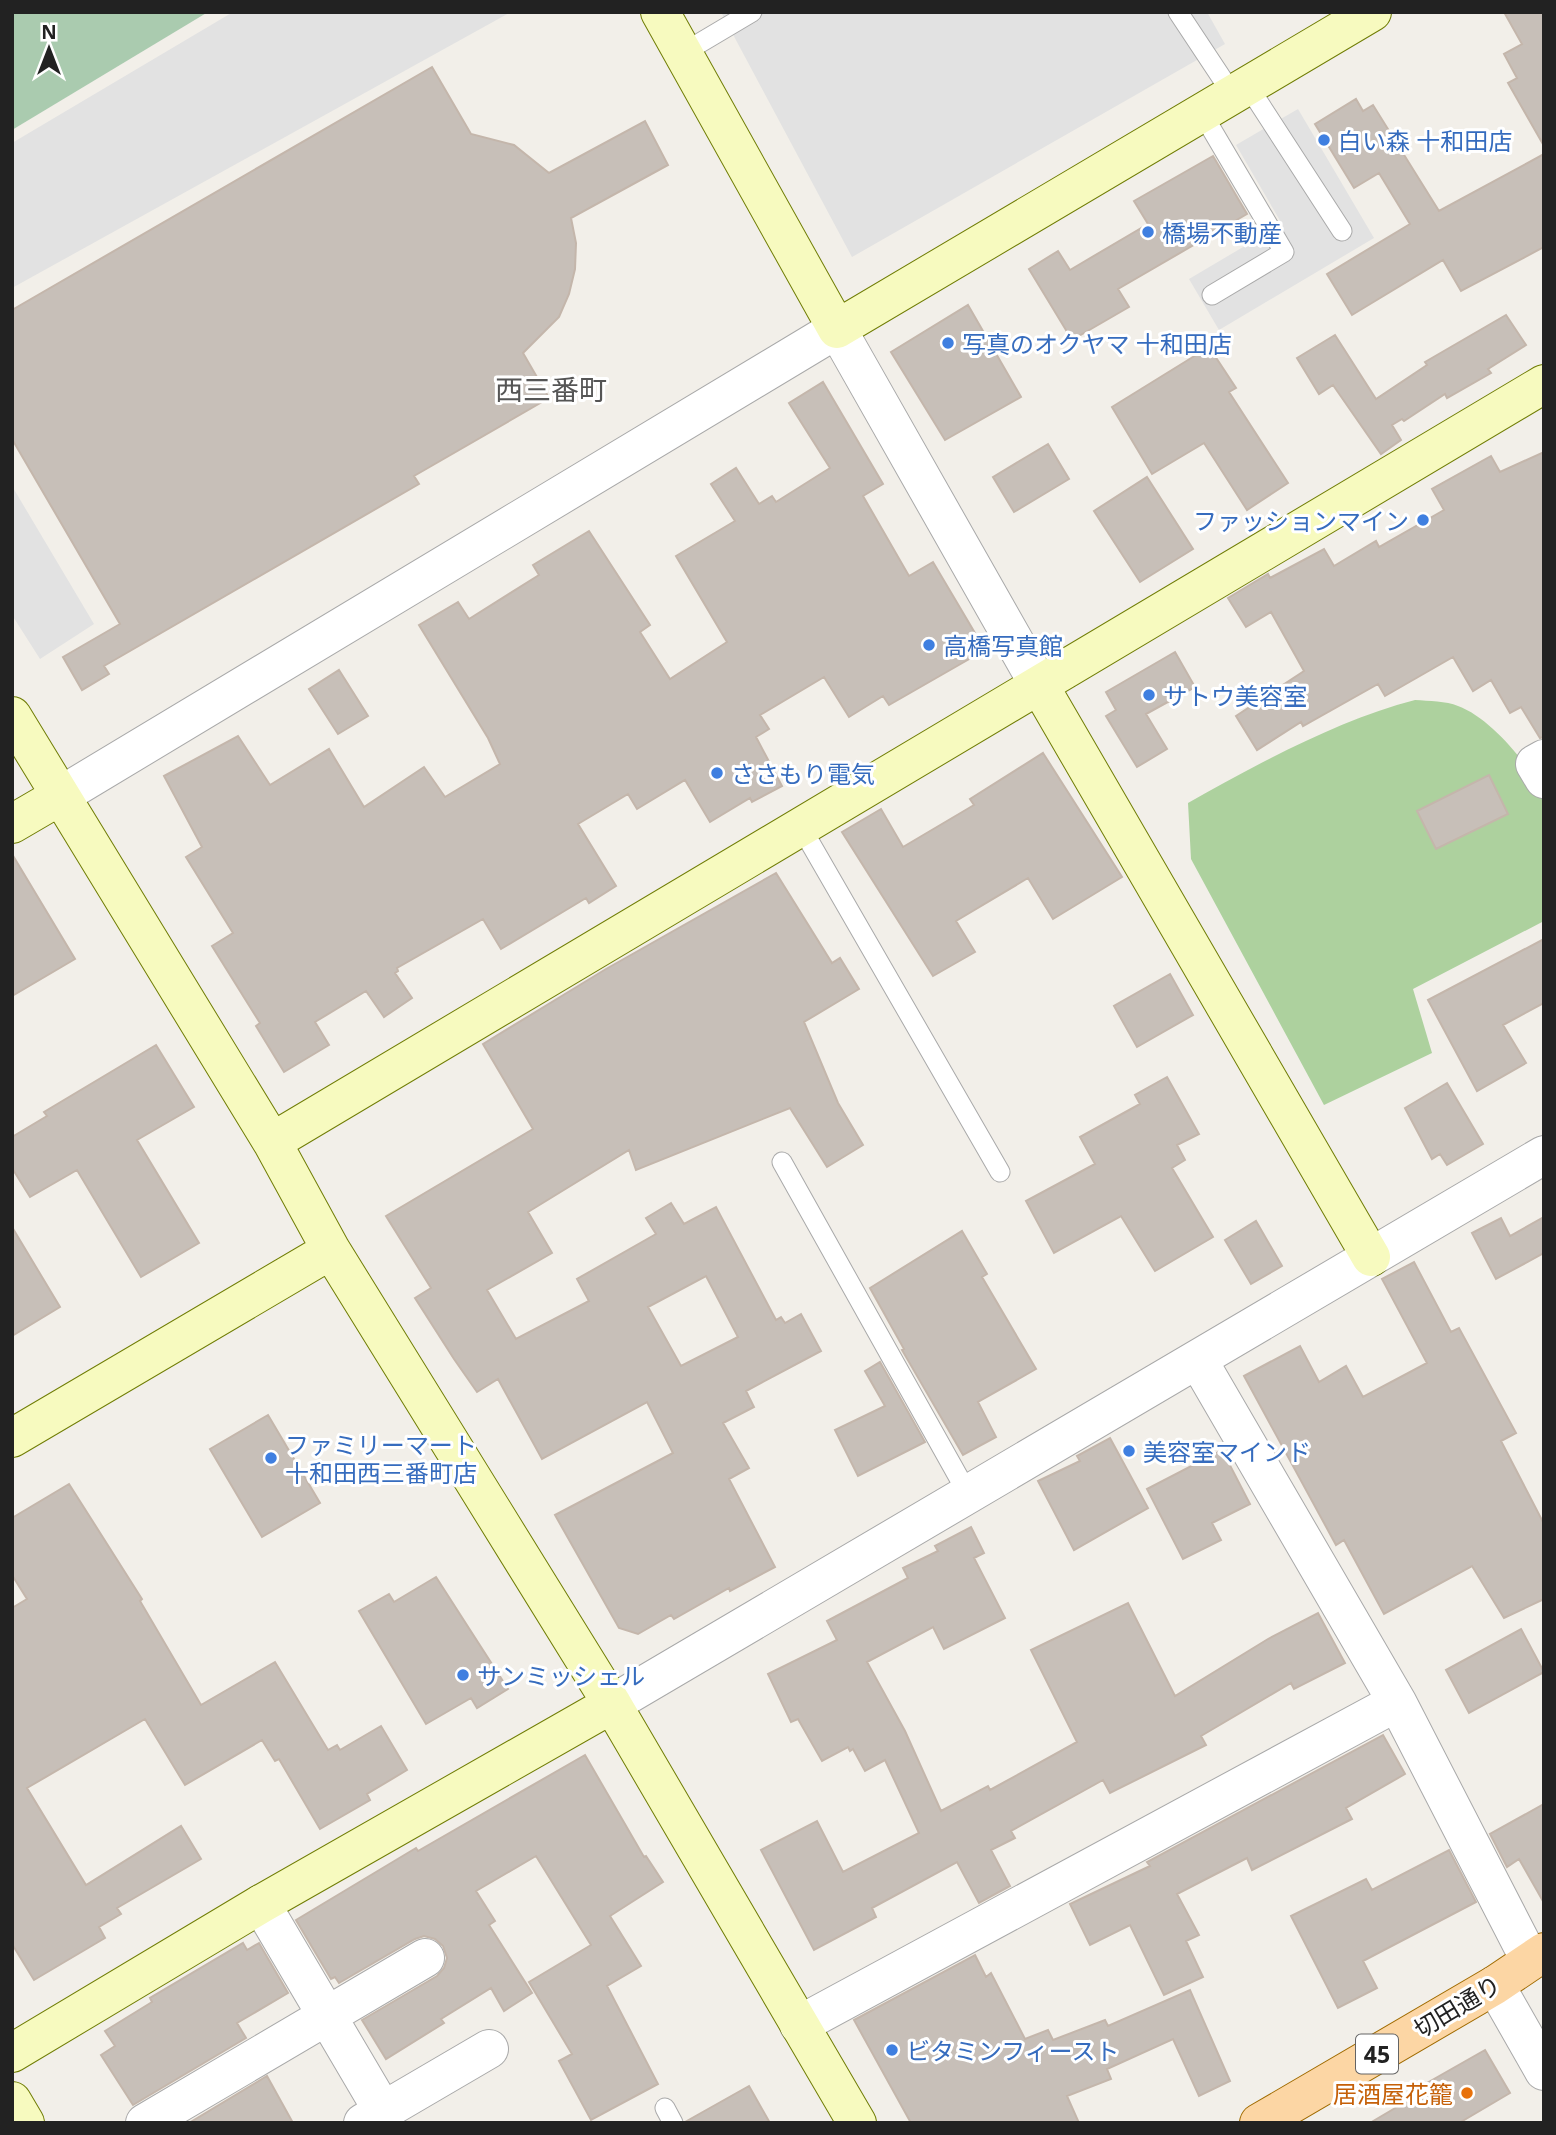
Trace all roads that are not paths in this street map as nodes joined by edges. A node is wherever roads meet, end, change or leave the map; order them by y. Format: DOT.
graph roads {
  1 [pos="660,12"];
  2 [pos="752,12"];
  3 [pos="1178,12"];
  4 [pos="1372,12"];
  5 [pos="683,53"];
  6 [pos="1227,98"];
  7 [pos="1342,231"];
  8 [pos="1212,295"];
  9 [pos="836,328"];
  10 [pos="1544,384"];
  11 [pos="1040,685"];
  12 [pos="12,716"];
  13 [pos="1544,760"];
  14 [pos="1544,779"];
  15 [pos="61,796"];
  16 [pos="12,824"];
  17 [pos="801,827"];
  18 [pos="272,1142"];
  19 [pos="1544,1155"];
  20 [pos="782,1162"];
  21 [pos="1000,1172"];
  22 [pos="331,1250"];
  23 [pos="1371,1257"];
  24 [pos="1198,1360"];
  25 [pos="12,1438"];
  26 [pos="968,1494"];
  27 [pos="1397,1702"];
  28 [pos="612,1704"];
  29 [pos="261,1904"];
  30 [pos="1537,1956"];
  31 [pos="425,1958"];
  32 [pos="1495,1985"];
  33 [pos="327,2016"];
  34 [pos="799,2025"];
  35 [pos="489,2049"];
  36 [pos="12,2053"];
  37 [pos="1544,2071"];
  38 [pos="12,2101"];
  39 [pos="373,2117"];
  40 [pos="26,2123"];
  41 [pos="145,2123"];
  42 [pos="857,2123"];
  43 [pos="1259,2123"];
  1 -- 5 [label="street"];
  2 -- 5 [label="lane"];
  3 -- 6 [label="lane"];
  4 -- 6 [label="street"];
  5 -- 9 [label="street"];
  6 -- 7 [label="lane"];
  6 -- 8 [label="lane"];
  6 -- 9 [label="street"];
  9 -- 11 [label="street"];
  9 -- 15 [label="street"];
  10 -- 11 [label="street"];
  11 -- 17 [label="street"];
  11 -- 23 [label="street"];
  12 -- 15 [label="street"];
  13 -- 14 [label="street"];
  15 -- 16 [label="street"];
  15 -- 18 [label="street"];
  17 -- 18 [label="street"];
  17 -- 21 [label="lane"];
  18 -- 22 [label="street"];
  19 -- 23 [label="street"];
  20 -- 26 [label="lane"];
  22 -- 25 [label="street"];
  22 -- 28 [label="street"];
  23 -- 24 [label="street"];
  24 -- 26 [label="street"];
  24 -- 27 [label="street"];
  26 -- 28 [label="street"];
  27 -- 30 [label="street"];
  27 -- 34 [label="street"];
  28 -- 29 [label="street"];
  28 -- 34 [label="street"];
  29 -- 33 [label="street"];
  29 -- 36 [label="street"];
  30 -- 32 [label="main road, 切田通り / 45"];
  31 -- 33 [label="street"];
  32 -- 37 [label="street"];
  32 -- 43 [label="main road, 切田通り / 45"];
  33 -- 39 [label="street"];
  33 -- 41 [label="street"];
  34 -- 42 [label="street"];
  35 -- 39 [label="street"];
  38 -- 40 [label="street"];
}
